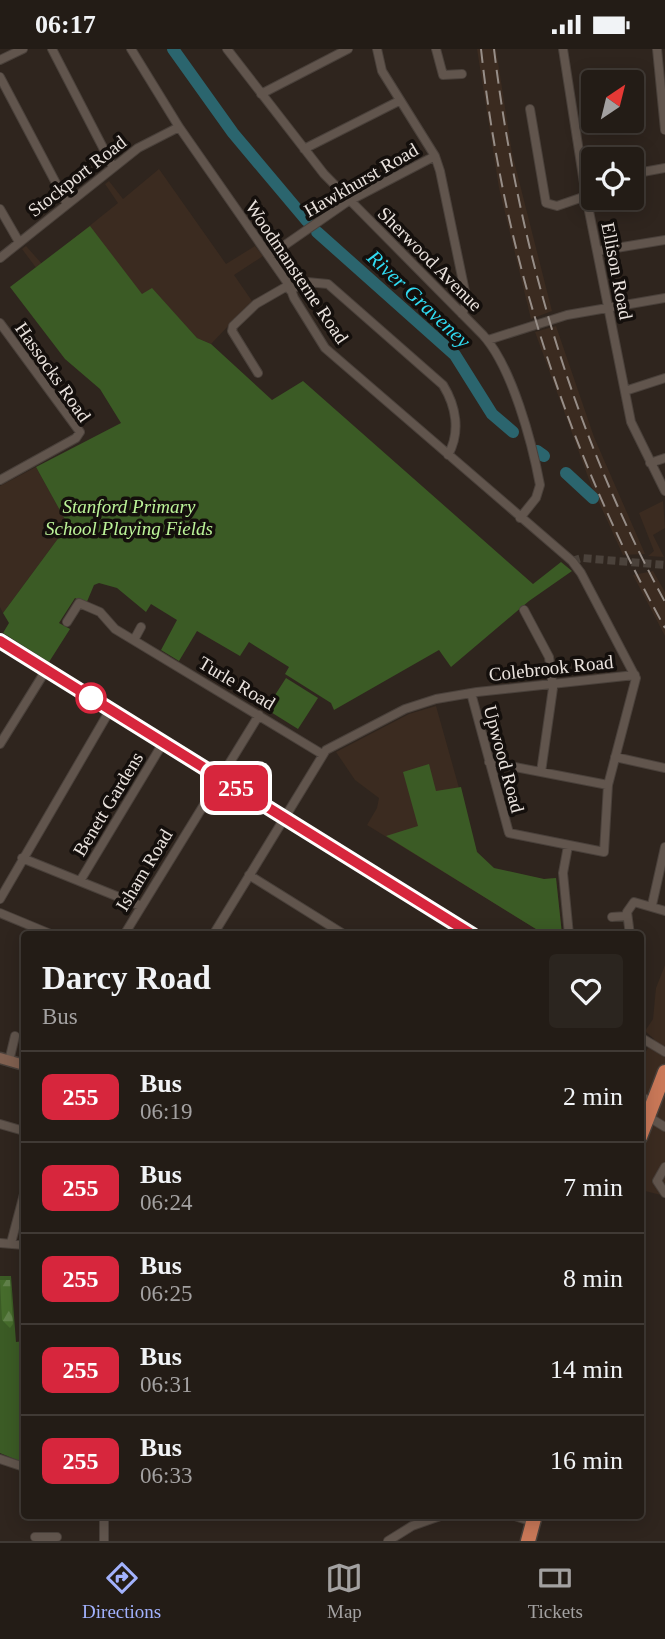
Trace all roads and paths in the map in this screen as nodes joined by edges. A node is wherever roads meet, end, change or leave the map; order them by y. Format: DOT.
graph roads {
  1 [pos="23,49"];
  2 [pos="52,49"];
  3 [pos="131,49"];
  4 [pos="227,49"];
  5 [pos="348,49"];
  6 [pos="377,49"];
  7 [pos="436,49"];
  8 [pos="563,49"];
  9 [pos="657,49"];
  10 [pos="0,60"];
  11 [pos="462,74"];
  12 [pos="0,77"];
  13 [pos="261,94"];
  14 [pos="399,101"];
  15 [pos="530,109"];
  16 [pos="532,122"];
  17 [pos="522,124"];
  18 [pos="179,127"];
  19 [pos="665,130"];
  20 [pos="582,147"];
  21 [pos="304,149"];
  22 [pos="435,156"];
  23 [pos="113,167"];
  24 [pos="665,168"];
  25 [pos="644,172"];
  26 [pos="581,198"];
  27 [pos="351,201"];
  28 [pos="67,204"];
  29 [pos="0,209"];
  30 [pos="589,210"];
  31 [pos="665,240"];
  32 [pos="19,242"];
  33 [pos="598,251"];
  34 [pos="269,256"];
  35 [pos="0,257"];
  36 [pos="289,287"];
  37 [pos="665,298"];
  38 [pos="609,308"];
  39 [pos="462,314"];
  40 [pos="0,323"];
  41 [pos="488,340"];
  42 [pos="258,373"];
  43 [pos="665,378"];
  44 [pos="625,391"];
  45 [pos="448,455"];
  46 [pos="665,458"];
  47 [pos="650,463"];
  48 [pos="0,480"];
  49 [pos="665,491"];
  50 [pos="520,518"];
  51 [pos="524,610"];
  52 [pos="67,622"];
  53 [pos="141,628"];
  54 [pos="134,640"];
  55 [pos="0,642"];
  56 [pos="46,670"];
  57 [pos="635,675"];
  58 [pos="553,684"];
  59 [pos="471,693"];
  60 [pos="110,710"];
  61 [pos="259,715"];
  62 [pos="163,743"];
  63 [pos="0,744"];
  64 [pos="322,754"];
  65 [pos="615,757"];
  66 [pos="489,762"];
  67 [pos="665,768"];
  68 [pos="541,772"];
  69 [pos="219,777"];
  70 [pos="608,785"];
  71 [pos="283,818"];
  72 [pos="568,846"];
  73 [pos="665,847"];
  74 [pos="22,858"];
  75 [pos="249,875"];
  76 [pos="80,881"];
  77 [pos="0,899"];
  78 [pos="652,905"];
  79 [pos="141,906"];
  80 [pos="665,911"];
  81 [pos="0,913"];
  82 [pos="627,916"];
  83 [pos="612,918"];
  84 [pos="43,931"];
  85 [pos="126,931"];
  86 [pos="215,931"];
  87 [pos="339,931"];
  88 [pos="467,931"];
  89 [pos="569,931"];
  90 [pos="630,931"];
  91 [pos="15,1036"];
  92 [pos="644,1039"];
  93 [pos="665,1052"];
  94 [pos="4,1059"];
  95 [pos="21,1064"];
  96 [pos="665,1072"];
  97 [pos="646,1099"];
  98 [pos="647,1117"];
  99 [pos="0,1123"];
  100 [pos="644,1126"];
  101 [pos="665,1127"];
  102 [pos="21,1130"];
  103 [pos="665,1167"];
  104 [pos="665,1193"];
  105 [pos="21,1206"];
  106 [pos="0,1243"];
  107 [pos="11,1244"];
  108 [pos="21,1245"];
  109 [pos="0,1459"];
  110 [pos="21,1466"];
  111 [pos="104,1519"];
  112 [pos="432,1519"];
  113 [pos="534,1519"];
  114 [pos="35,1537"];
  115 [pos="57,1537"];
  116 [pos="45,1539"];
  117 [pos="104,1541"];
  118 [pos="388,1541"];
  119 [pos="527,1541"];
  1 -- 10 [label="street"];
  2 -- 23 [label="street"];
  3 -- 18 [label="street, Woodmansterne Road"];
  4 -- 13 [label="street, Sherwood Avenue"];
  5 -- 13 [label="street"];
  6 -- 14 [label="street"];
  7 -- 11 [label="street"];
  8 -- 20 [label="street, Ellison Road"];
  9 -- 19 [label="street"];
  12 -- 28 [label="street"];
  13 -- 21 [label="street, Sherwood Avenue"];
  14 -- 21 [label="street"];
  14 -- 22 [label="street"];
  15 -- 16 [label="street"];
  16 -- 17 [label="street"];
  16 -- 26 [label="street"];
  18 -- 23 [label="street, Stockport Road"];
  18 -- 34 [label="street, Woodmansterne Road"];
  21 -- 27 [label="street, Sherwood Avenue"];
  22 -- 27 [label="street, Hawkhurst Road"];
  22 -- 39 [label="street"];
  23 -- 28 [label="street, Stockport Road"];
  24 -- 25 [label="street"];
  27 -- 34 [label="street, Hawkhurst Road"];
  27 -- 39 [label="street, Sherwood Avenue"];
  28 -- 32 [label="street, Stockport Road"];
  29 -- 32 [label="street"];
  30 -- 33 [label="street, Ellison Road"];
  31 -- 33 [label="street"];
  32 -- 35 [label="street, Stockport Road"];
  33 -- 38 [label="street, Ellison Road"];
  34 -- 36 [label="street, Woodmansterne Road"];
  36 -- 42 [label="street"];
  36 -- 45 [label="street, Woodmansterne Road"];
  36 -- 45 [label="street"];
  37 -- 38 [label="street"];
  38 -- 41 [label="street"];
  38 -- 44 [label="street, Ellison Road"];
  39 -- 41 [label="street, Sherwood Avenue"];
  40 -- 48 [label="street, Hassocks Road"];
  41 -- 50 [label="street, Sherwood Avenue"];
  43 -- 44 [label="street"];
  44 -- 47 [label="street, Ellison Road"];
  45 -- 50 [label="street, Woodmansterne Road"];
  46 -- 47 [label="street"];
  47 -- 49 [label="street, Ellison Road"];
  50 -- 57 [label="street, Woodmansterne Road"];
  51 -- 58 [label="street"];
  52 -- 54 [label="street, Turle Road"];
  53 -- 54 [label="street"];
  54 -- 61 [label="street, Turle Road"];
  55 -- 56 [label="street"];
  56 -- 60 [label="street"];
  56 -- 63 [label="street"];
  57 -- 58 [label="street, Colebrook Road"];
  57 -- 65 [label="street"];
  58 -- 59 [label="street, Colebrook Road"];
  58 -- 68 [label="street"];
  59 -- 64 [label="street, Colebrook Road"];
  59 -- 66 [label="street, Upwood Road"];
  60 -- 62 [label="street"];
  60 -- 74 [label="street"];
  61 -- 64 [label="street, Turle Road"];
  61 -- 69 [label="street, Isham Road"];
  62 -- 69 [label="street"];
  62 -- 76 [label="street, Benett Gardens"];
  64 -- 71 [label="street"];
  65 -- 67 [label="street"];
  65 -- 70 [label="street"];
  66 -- 68 [label="street"];
  66 -- 72 [label="street, Upwood Road"];
  68 -- 70 [label="street"];
  69 -- 71 [label="street"];
  69 -- 79 [label="street, Isham Road"];
  70 -- 72 [label="street"];
  71 -- 75 [label="street"];
  71 -- 88 [label="street"];
  72 -- 89 [label="street"];
  73 -- 78 [label="street"];
  74 -- 76 [label="street"];
  74 -- 77 [label="street"];
  75 -- 86 [label="street"];
  75 -- 87 [label="street"];
  76 -- 79 [label="street"];
  78 -- 80 [label="street"];
  78 -- 82 [label="street"];
  79 -- 85 [label="street, Isham Road"];
  81 -- 84 [label="street"];
  82 -- 83 [label="street"];
  82 -- 90 [label="street"];
  91 -- 94 [label="street"];
  92 -- 93 [label="street"];
  94 -- 95 [label="street"];
  96 -- 97 [label="highway"];
  97 -- 98 [label="highway"];
  98 -- 100 [label="highway"];
  98 -- 101 [label="street"];
  99 -- 102 [label="street"];
  103 -- 104 [label="street"];
  105 -- 107 [label="street"];
  106 -- 107 [label="street"];
  107 -- 108 [label="street"];
  109 -- 110 [label="street"];
  111 -- 117 [label="street"];
  112 -- 118 [label="street"];
  113 -- 119 [label="highway"];
  114 -- 116 [label="street"];
  115 -- 116 [label="street"];
}
